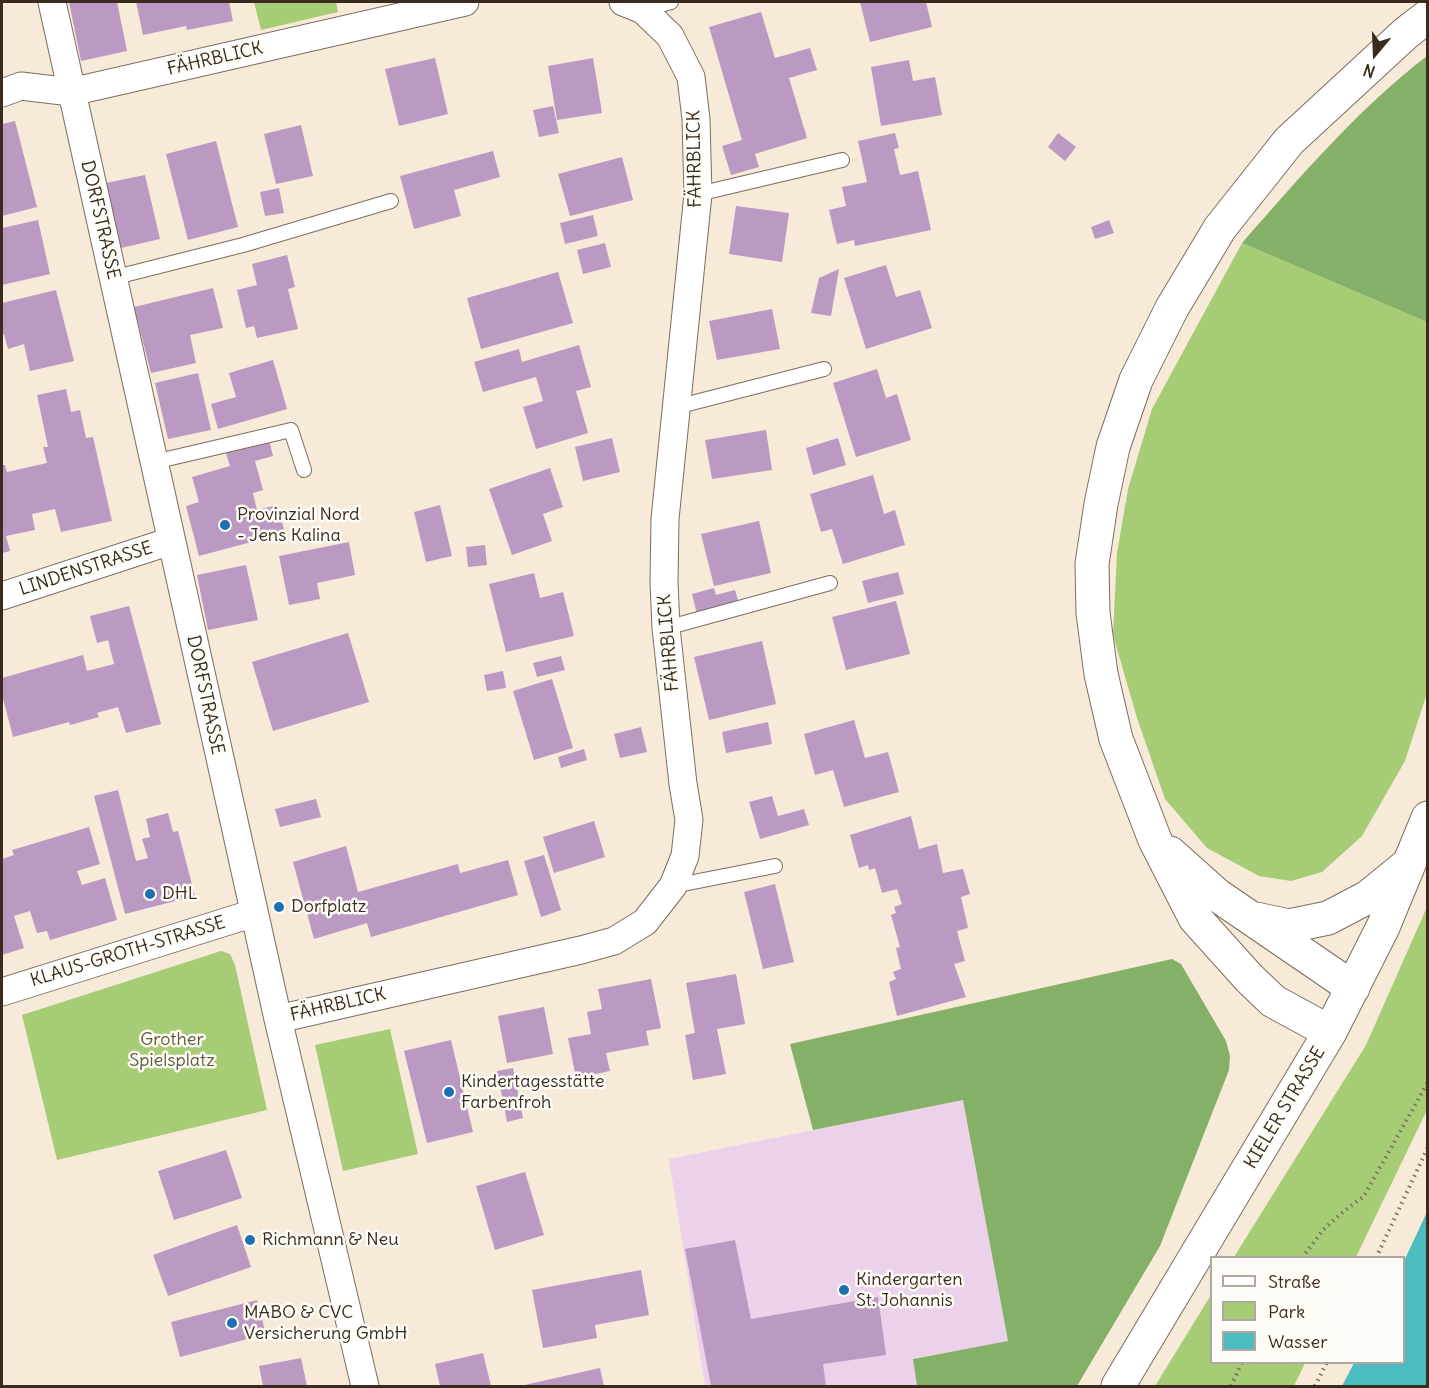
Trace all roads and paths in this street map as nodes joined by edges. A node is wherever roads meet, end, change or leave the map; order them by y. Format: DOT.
graph roads {
  1 [pos="51,2"];
  2 [pos="465,2"];
  3 [pos="671,2"];
  4 [pos="633,6"];
  5 [pos="1428,16"];
  6 [pos="71,92"];
  7 [pos="2,93"];
  8 [pos="843,160"];
  9 [pos="698,194"];
  10 [pos="391,201"];
  11 [pos="112,278"];
  12 [pos="824,369"];
  13 [pos="676,407"];
  14 [pos="154,462"];
  15 [pos="304,470"];
  16 [pos="171,541"];
  17 [pos="830,583"];
  18 [pos="2,596"];
  19 [pos="666,628"];
  20 [pos="1428,818"];
  21 [pos="1155,840"];
  22 [pos="1409,863"];
  23 [pos="776,866"];
  24 [pos="673,886"];
  25 [pos="254,913"];
  26 [pos="1248,917"];
  27 [pos="1353,988"];
  28 [pos="2,992"];
  29 [pos="278,1019"];
  30 [pos="1330,1032"];
  31 [pos="1428,1082"];
  32 [pos="1428,1147"];
  33 [pos="1303,1256"];
  34 [pos="1376,1256"];
  35 [pos="1241,1364"];
  36 [pos="1326,1364"];
  37 [pos="365,1386"];
  38 [pos="1118,1386"];
  39 [pos="1231,1386"];
  40 [pos="1315,1386"];
  1 -- 6 [label="street, DORFSTRASSE"];
  2 -- 6 [label="street, FÄHRBLICK"];
  3 -- 4 [label="lane"];
  4 -- 9 [label="street, FÄHRBLICK"];
  5 -- 21 [label="main road"];
  6 -- 7 [label="street, FÄHRBLICK"];
  6 -- 11 [label="street, DORFSTRASSE"];
  8 -- 9 [label="lane"];
  9 -- 13 [label="street, FÄHRBLICK"];
  10 -- 11 [label="lane"];
  11 -- 14 [label="street, DORFSTRASSE"];
  12 -- 13 [label="lane"];
  13 -- 19 [label="street, FÄHRBLICK"];
  14 -- 15 [label="lane"];
  14 -- 16 [label="street, DORFSTRASSE"];
  16 -- 18 [label="street, LINDENSTRASSE"];
  16 -- 25 [label="street, DORFSTRASSE"];
  17 -- 19 [label="lane"];
  19 -- 24 [label="street, FÄHRBLICK"];
  20 -- 22 [label="main road, KIELER STRASSE"];
  21 -- 26 [label="main road"];
  21 -- 30 [label="main road"];
  22 -- 26 [label="main road"];
  22 -- 27 [label="main road, KIELER STRASSE"];
  23 -- 24 [label="lane"];
  24 -- 29 [label="street, FÄHRBLICK"];
  25 -- 28 [label="street, KLAUS-GROTH-STRASSE"];
  25 -- 29 [label="street, DORFSTRASSE"];
  26 -- 27 [label="main road"];
  27 -- 30 [label="main road, KIELER STRASSE"];
  29 -- 37 [label="street, DORFSTRASSE"];
  30 -- 38 [label="main road, KIELER STRASSE"];
  31 -- 33 [label="path"];
  32 -- 34 [label="path"];
  35 -- 39 [label="path"];
  36 -- 40 [label="path"];
}
